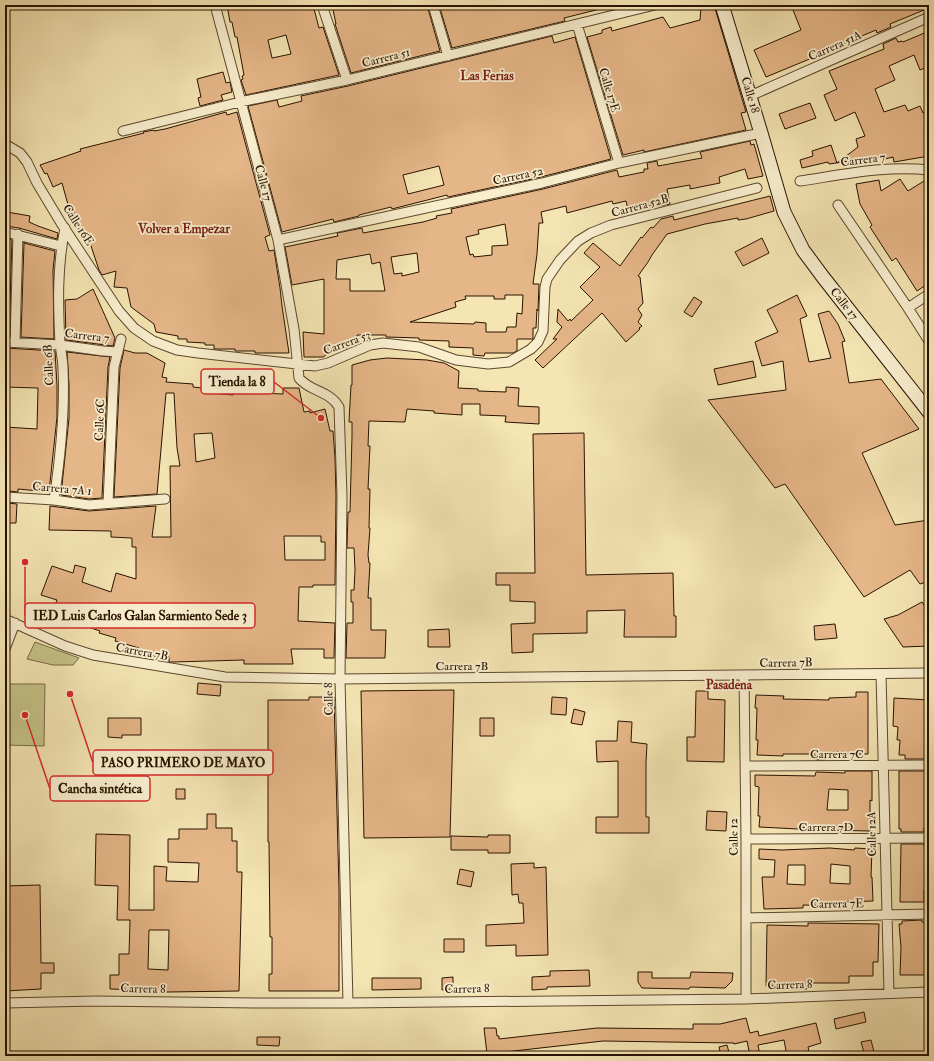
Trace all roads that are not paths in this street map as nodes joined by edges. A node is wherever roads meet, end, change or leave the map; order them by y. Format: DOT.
graph roads {
  1 [pos="215,5"];
  2 [pos="322,5"];
  3 [pos="433,5"];
  4 [pos="655,5"];
  5 [pos="722,5"];
  6 [pos="929,17"];
  7 [pos="577,24"];
  8 [pos="448,56"];
  9 [pos="347,80"];
  10 [pos="750,96"];
  11 [pos="240,102"];
  12 [pos="123,131"];
  13 [pos="762,133"];
  14 [pos="5,144"];
  15 [pos="619,164"];
  16 [pos="929,170"];
  17 [pos="800,181"];
  18 [pos="776,186"];
  19 [pos="757,188"];
  20 [pos="838,206"];
  21 [pos="65,228"];
  22 [pos="5,232"];
  23 [pos="18,234"];
  24 [pos="278,240"];
  25 [pos="62,246"];
  26 [pos="547,279"];
  27 [pos="929,294"];
  28 [pos="112,299"];
  29 [pos="908,308"];
  30 [pos="121,339"];
  31 [pos="929,341"];
  32 [pos="10,342"];
  33 [pos="60,345"];
  34 [pos="118,352"];
  35 [pos="298,364"];
  36 [pos="928,409"];
  37 [pos="5,497"];
  38 [pos="165,499"];
  39 [pos="54,500"];
  40 [pos="108,503"];
  41 [pos="5,619"];
  42 [pos="15,623"];
  43 [pos="5,649"];
  44 [pos="881,674"];
  45 [pos="929,674"];
  46 [pos="744,675"];
  47 [pos="340,679"];
  48 [pos="745,766"];
  49 [pos="884,766"];
  50 [pos="929,766"];
  51 [pos="929,838"];
  52 [pos="746,839"];
  53 [pos="884,839"];
  54 [pos="929,914"];
  55 [pos="886,915"];
  56 [pos="746,918"];
  57 [pos="929,992"];
  58 [pos="889,993"];
  59 [pos="746,999"];
  60 [pos="5,1002"];
  61 [pos="348,1003"];
  1 -- 11 [label="street, Calle 17"];
  2 -- 9 [label="street"];
  3 -- 8 [label="street"];
  4 -- 7 [label="street, Carrera 51"];
  5 -- 10 [label="main road, Calle 18"];
  6 -- 10 [label="street, Carrera 51A"];
  7 -- 8 [label="street, Carrera 51"];
  7 -- 15 [label="street, Calle 17E"];
  8 -- 9 [label="street, Carrera 51"];
  9 -- 11 [label="street, Carrera 51"];
  10 -- 13 [label="main road, Calle 18"];
  11 -- 12 [label="street, Carrera 51"];
  11 -- 24 [label="street, Calle 17"];
  13 -- 15 [label="street, Carrera 52"];
  13 -- 18 [label="main road, Calle 18"];
  14 -- 21 [label="street, Calle 16E"];
  15 -- 24 [label="street, Carrera 52"];
  16 -- 17 [label="street, Carrera 7"];
  18 -- 36 [label="main road, Calle 17"];
  19 -- 26 [label="street, Carrera 52B"];
  20 -- 29 [label="street"];
  21 -- 25 [label="street, Calle 6B"];
  21 -- 28 [label="street, Calle 16E"];
  22 -- 23 [label="street"];
  23 -- 25 [label="street"];
  23 -- 32 [label="street"];
  24 -- 35 [label="street, Calle 17"];
  25 -- 33 [label="street, Calle 6B"];
  26 -- 35 [label="street, Carrera 53"];
  27 -- 29 [label="street"];
  28 -- 35 [label="street, Carrera 53"];
  29 -- 31 [label="street"];
  30 -- 34 [label="street, Calle 6C"];
  32 -- 33 [label="street, Carrera 7"];
  33 -- 34 [label="street, Carrera 7"];
  33 -- 39 [label="street, Calle 6B"];
  34 -- 40 [label="street, Calle 6C"];
  35 -- 47 [label="street, Calle 8"];
  37 -- 39 [label="street, Carrera 7A 1"];
  38 -- 40 [label="street, Carrera 7A 1"];
  39 -- 40 [label="street, Carrera 7A 1"];
  41 -- 42 [label="street, Carrera 7B"];
  42 -- 43 [label="street"];
  42 -- 47 [label="street, Carrera 7B"];
  44 -- 45 [label="street, Carrera 7B"];
  44 -- 46 [label="street, Carrera 7B"];
  44 -- 49 [label="street, Calle 12A"];
  46 -- 47 [label="street, Carrera 7B"];
  46 -- 48 [label="street, Calle 12"];
  47 -- 61 [label="street, Calle 8"];
  48 -- 49 [label="street, Carrera 7C"];
  48 -- 52 [label="street, Calle 12"];
  49 -- 50 [label="street, Carrera 7C"];
  49 -- 53 [label="street, Calle 12A"];
  51 -- 53 [label="street, Carrera 7D"];
  52 -- 53 [label="street, Carrera 7D"];
  52 -- 56 [label="street, Calle 12"];
  53 -- 55 [label="street, Calle 12A"];
  54 -- 55 [label="street, Carrera 7E"];
  55 -- 56 [label="street, Carrera 7E"];
  55 -- 58 [label="street, Calle 12A"];
  56 -- 59 [label="street, Calle 12"];
  57 -- 58 [label="street, Carrera 8"];
  58 -- 59 [label="street, Carrera 8"];
  59 -- 61 [label="street, Carrera 8"];
  60 -- 61 [label="street, Carrera 8"];
}
